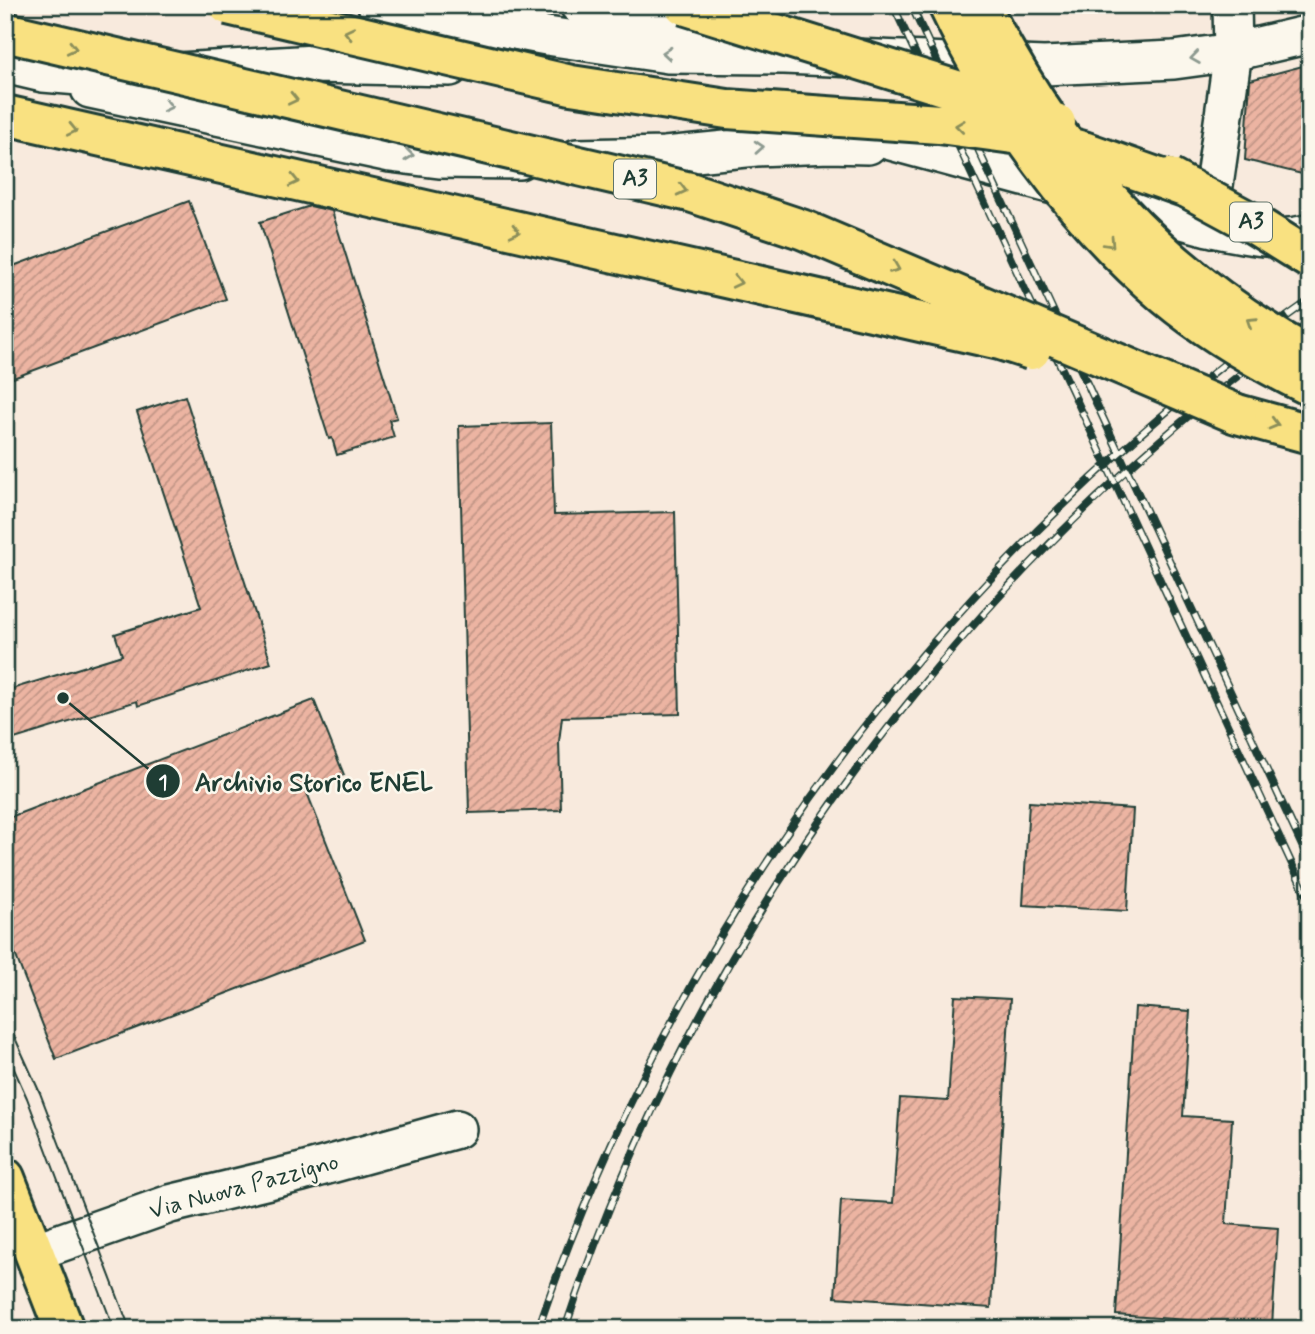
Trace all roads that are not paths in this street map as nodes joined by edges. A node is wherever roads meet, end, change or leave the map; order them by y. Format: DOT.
graph roads {
  1 [pos="228,5"];
  2 [pos="377,5"];
  3 [pos="579,5"];
  4 [pos="684,5"];
  5 [pos="948,5"];
  6 [pos="981,5"];
  7 [pos="1232,5"];
  8 [pos="5,32"];
  9 [pos="1310,34"];
  10 [pos="1233,52"];
  11 [pos="784,55"];
  12 [pos="5,64"];
  13 [pos="5,72"];
  14 [pos="5,115"];
  15 [pos="915,147"];
  16 [pos="1190,189"];
  17 [pos="1209,227"];
  18 [pos="1310,233"];
  19 [pos="1310,259"];
  20 [pos="1310,357"];
  21 [pos="1310,386"];
  22 [pos="1237,414"];
  23 [pos="1310,434"];
  24 [pos="457,1129"];
  25 [pos="5,1178"];
  26 [pos="34,1252"];
  27 [pos="64,1329"];
  16 -- 1 [label="main road, A3, one-way, bridge"];
  11 -- 2 [label="street, one-way"];
  3 -- 11 [label="street"];
  4 -- 16 [label="main road, A3, bridge"];
  5 -- 21 [label="main road, one-way, bridge"];
  20 -- 6 [label="main road, one-way, bridge"];
  7 -- 10 [label="street"];
  8 -- 22 [label="main road, A3, one-way, bridge"];
  9 -- 10 [label="street"];
  10 -- 11 [label="street, one-way"];
  10 -- 17 [label="street"];
  12 -- 15 [label="street"];
  13 -- 15 [label="street, one-way"];
  14 -- 22 [label="main road, A3, one-way, bridge"];
  15 -- 17 [label="street"];
  16 -- 19 [label="main road, A3, bridge"];
  17 -- 18 [label="street"];
  22 -- 23 [label="main road, A3, one-way"];
  24 -- 26 [label="street, Via Nuova Pazzigno"];
  25 -- 26 [label="main road"];
  26 -- 27 [label="main road"];
}
